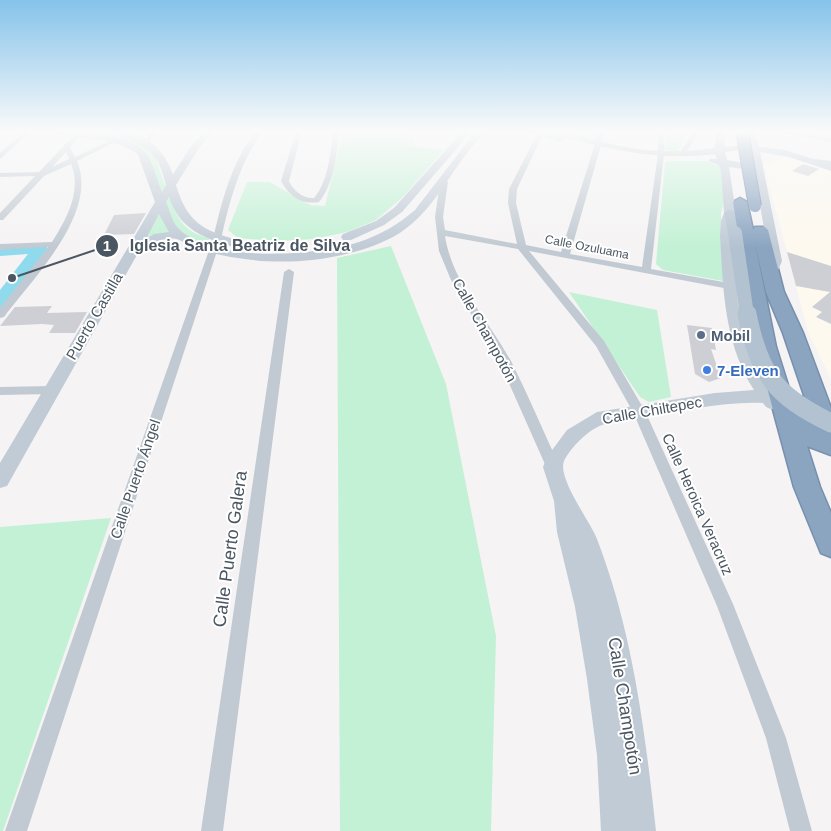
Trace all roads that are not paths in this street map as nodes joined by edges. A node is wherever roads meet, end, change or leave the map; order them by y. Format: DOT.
graph roads {
  1 [pos="47,170"];
  2 [pos="53,170"];
  3 [pos="76,170"];
  4 [pos="148,170"];
  5 [pos="166,170"];
  6 [pos="181,170"];
  7 [pos="238,170"];
  8 [pos="289,170"];
  9 [pos="328,170"];
  10 [pos="433,170"];
  11 [pos="453,170"];
  12 [pos="520,170"];
  13 [pos="589,170"];
  14 [pos="658,170"];
  15 [pos="726,170"];
  16 [pos="732,170"];
  17 [pos="739,170"];
  18 [pos="742,170"];
  19 [pos="759,170"];
  20 [pos="43,174"];
  21 [pos="0,175"];
  22 [pos="760,177"];
  23 [pos="444,182"];
  24 [pos="172,185"];
  25 [pos="161,202"];
  26 [pos="742,207"];
  27 [pos="0,218"];
  28 [pos="440,232"];
  29 [pos="178,235"];
  30 [pos="54,244"];
  31 [pos="215,244"];
  32 [pos="0,247"];
  33 [pos="522,248"];
  34 [pos="235,249"];
  35 [pos="132,251"];
  36 [pos="565,255"];
  37 [pos="646,270"];
  38 [pos="288,272"];
  39 [pos="770,274"];
  40 [pos="729,286"];
  41 [pos="0,315"];
  42 [pos="761,320"];
  43 [pos="794,337"];
  44 [pos="749,367"];
  45 [pos="51,390"];
  46 [pos="0,391"];
  47 [pos="767,397"];
  48 [pos="715,399"];
  49 [pos="831,401"];
  50 [pos="639,412"];
  51 [pos="787,423"];
  52 [pos="831,423"];
  53 [pos="831,439"];
  54 [pos="831,444"];
  55 [pos="553,467"];
  56 [pos="0,480"];
  57 [pos="564,501"];
  58 [pos="831,544"];
  59 [pos="16,831"];
  60 [pos="212,831"];
  61 [pos="616,831"];
  62 [pos="641,831"];
  63 [pos="800,831"];
  1 -- 20 [label="street"];
  2 -- 20 [label="street"];
  3 -- 30 [label="street"];
  4 -- 25 [label="main road"];
  5 -- 24 [label="main road"];
  6 -- 24 [label="main road, Puerto Castilla"];
  7 -- 31 [label="street, Calle Puerto Ángel"];
  8 -- 9 [label="street"];
  10 -- 34 [label="main road"];
  11 -- 23 [label="main road"];
  12 -- 33 [label="street, Calle Heroica Veracruz"];
  13 -- 36 [label="street"];
  14 -- 37 [label="street"];
  15 -- 26 [label="main road"];
  16 -- 26 [label="highway"];
  17 -- 22 [label="main road"];
  18 -- 26 [label="highway, bridge"];
  19 -- 22 [label="main road"];
  20 -- 21 [label="street"];
  20 -- 27 [label="street"];
  22 -- 39 [label="main road"];
  23 -- 28 [label="street, Calle Champotón"];
  23 -- 34 [label="main road"];
  24 -- 25 [label="main road, Puerto Castilla"];
  24 -- 31 [label="main road"];
  25 -- 29 [label="main road"];
  25 -- 35 [label="main road, Puerto Castilla"];
  26 -- 39 [label="highway"];
  26 -- 40 [label="main road"];
  26 -- 42 [label="highway"];
  26 -- 52 [label="main road, bridge"];
  28 -- 33 [label="street, Calle Ozuluama"];
  28 -- 55 [label="street, Calle Champotón"];
  29 -- 31 [label="main road"];
  29 -- 35 [label="main road"];
  30 -- 32 [label="street"];
  30 -- 41 [label="street"];
  31 -- 34 [label="main road"];
  31 -- 59 [label="street, Calle Puerto Ángel"];
  33 -- 36 [label="street, Calle Ozuluama"];
  33 -- 50 [label="street, Calle Heroica Veracruz"];
  35 -- 45 [label="main road, Puerto Castilla"];
  36 -- 37 [label="street, Calle Ozuluama"];
  37 -- 40 [label="street, Calle Ozuluama"];
  38 -- 60 [label="street, Calle Puerto Galera"];
  39 -- 43 [label="highway"];
  40 -- 44 [label="main road"];
  42 -- 51 [label="highway"];
  42 -- 54 [label="highway"];
  43 -- 49 [label="highway"];
  43 -- 53 [label="highway"];
  44 -- 47 [label="main road"];
  44 -- 48 [label="main road, Calle Chiltepec"];
  45 -- 46 [label="street"];
  45 -- 56 [label="main road, Puerto Castilla"];
  47 -- 48 [label="main road, Calle Chiltepec"];
  47 -- 51 [label="main road"];
  48 -- 50 [label="main road, Calle Chiltepec"];
  50 -- 55 [label="main road, Calle Chiltepec"];
  50 -- 63 [label="street, Calle Heroica Veracruz"];
  51 -- 58 [label="highway"];
  55 -- 57 [label="main road, Calle Champotón"];
  57 -- 61 [label="main road, Calle Champotón"];
  57 -- 62 [label="main road, Calle Champotón"];
}
